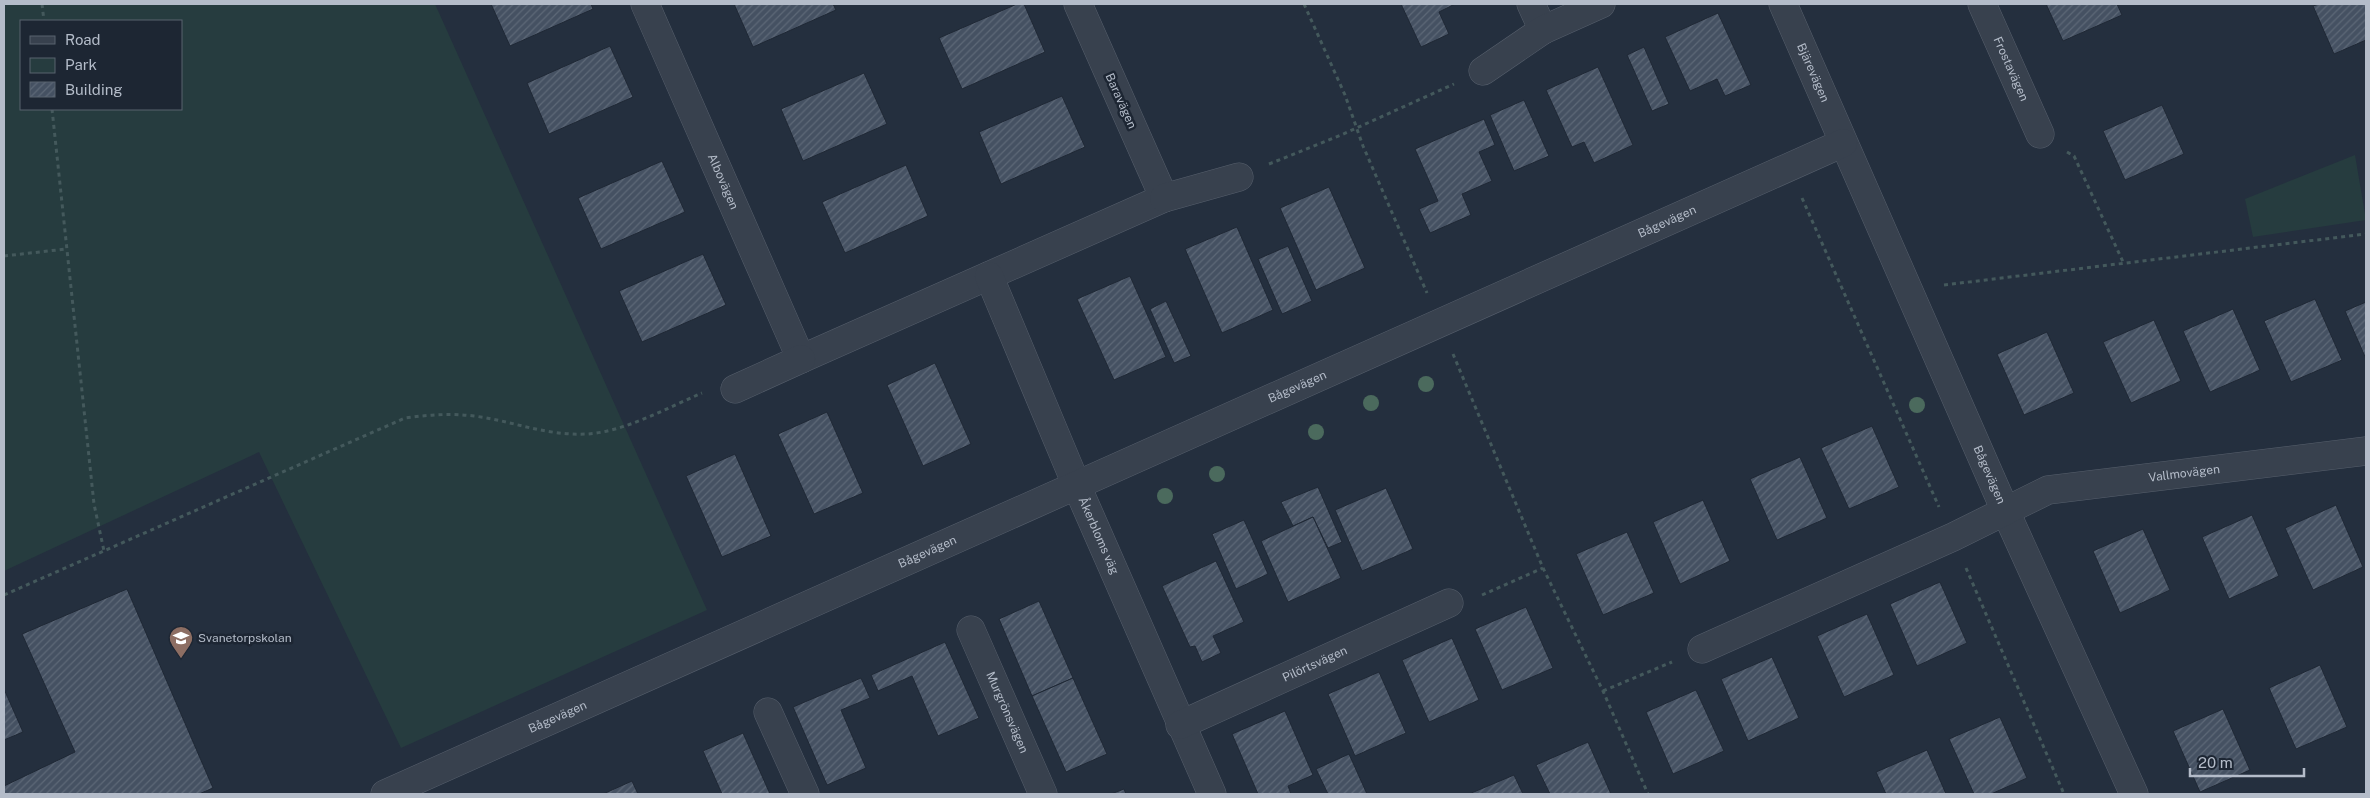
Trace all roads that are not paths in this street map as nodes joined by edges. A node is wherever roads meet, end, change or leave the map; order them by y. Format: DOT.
graph roads {
  1 [pos="645,4"];
  2 [pos="1078,4"];
  3 [pos="1531,4"];
  4 [pos="1601,4"];
  5 [pos="1783,4"];
  6 [pos="1982,4"];
  7 [pos="1543,30"];
  8 [pos="1483,71"];
  9 [pos="2040,134"];
  10 [pos="1843,143"];
  11 [pos="1239,177"];
  12 [pos="1164,198"];
  13 [pos="989,276"];
  14 [pos="802,359"];
  15 [pos="735,389"];
  16 [pos="2366,451"];
  17 [pos="1076,484"];
  18 [pos="2005,510"];
  19 [pos="1449,603"];
  20 [pos="971,630"];
  21 [pos="1702,649"];
  22 [pos="768,712"];
  23 [pos="1180,725"];
  24 [pos="385,794"];
  25 [pos="805,794"];
  26 [pos="1043,794"];
  27 [pos="1212,794"];
  28 [pos="2134,794"];
  1 -- 14 [label="street, Albovägen"];
  2 -- 12 [label="street, Baravägen"];
  3 -- 7 [label="street"];
  4 -- 7 [label="street"];
  5 -- 10 [label="street, Bjärevägen"];
  6 -- 9 [label="street, Frostavägen"];
  7 -- 8 [label="street"];
  10 -- 17 [label="street, Bågevägen"];
  10 -- 18 [label="street, Bågevägen"];
  11 -- 12 [label="street"];
  12 -- 13 [label="street"];
  13 -- 14 [label="street"];
  13 -- 17 [label="street, Åkerbloms väg"];
  14 -- 15 [label="street"];
  16 -- 18 [label="street, Vallmovägen"];
  17 -- 23 [label="street, Åkerbloms väg"];
  17 -- 24 [label="street, Bågevägen"];
  18 -- 21 [label="street, Bågevägen"];
  18 -- 28 [label="street, Bågevägen"];
  19 -- 23 [label="street, Pilörtsvägen"];
  20 -- 26 [label="street, Murgrönsvägen"];
  22 -- 25 [label="street"];
  23 -- 27 [label="street, Åkerbloms väg"];
}
